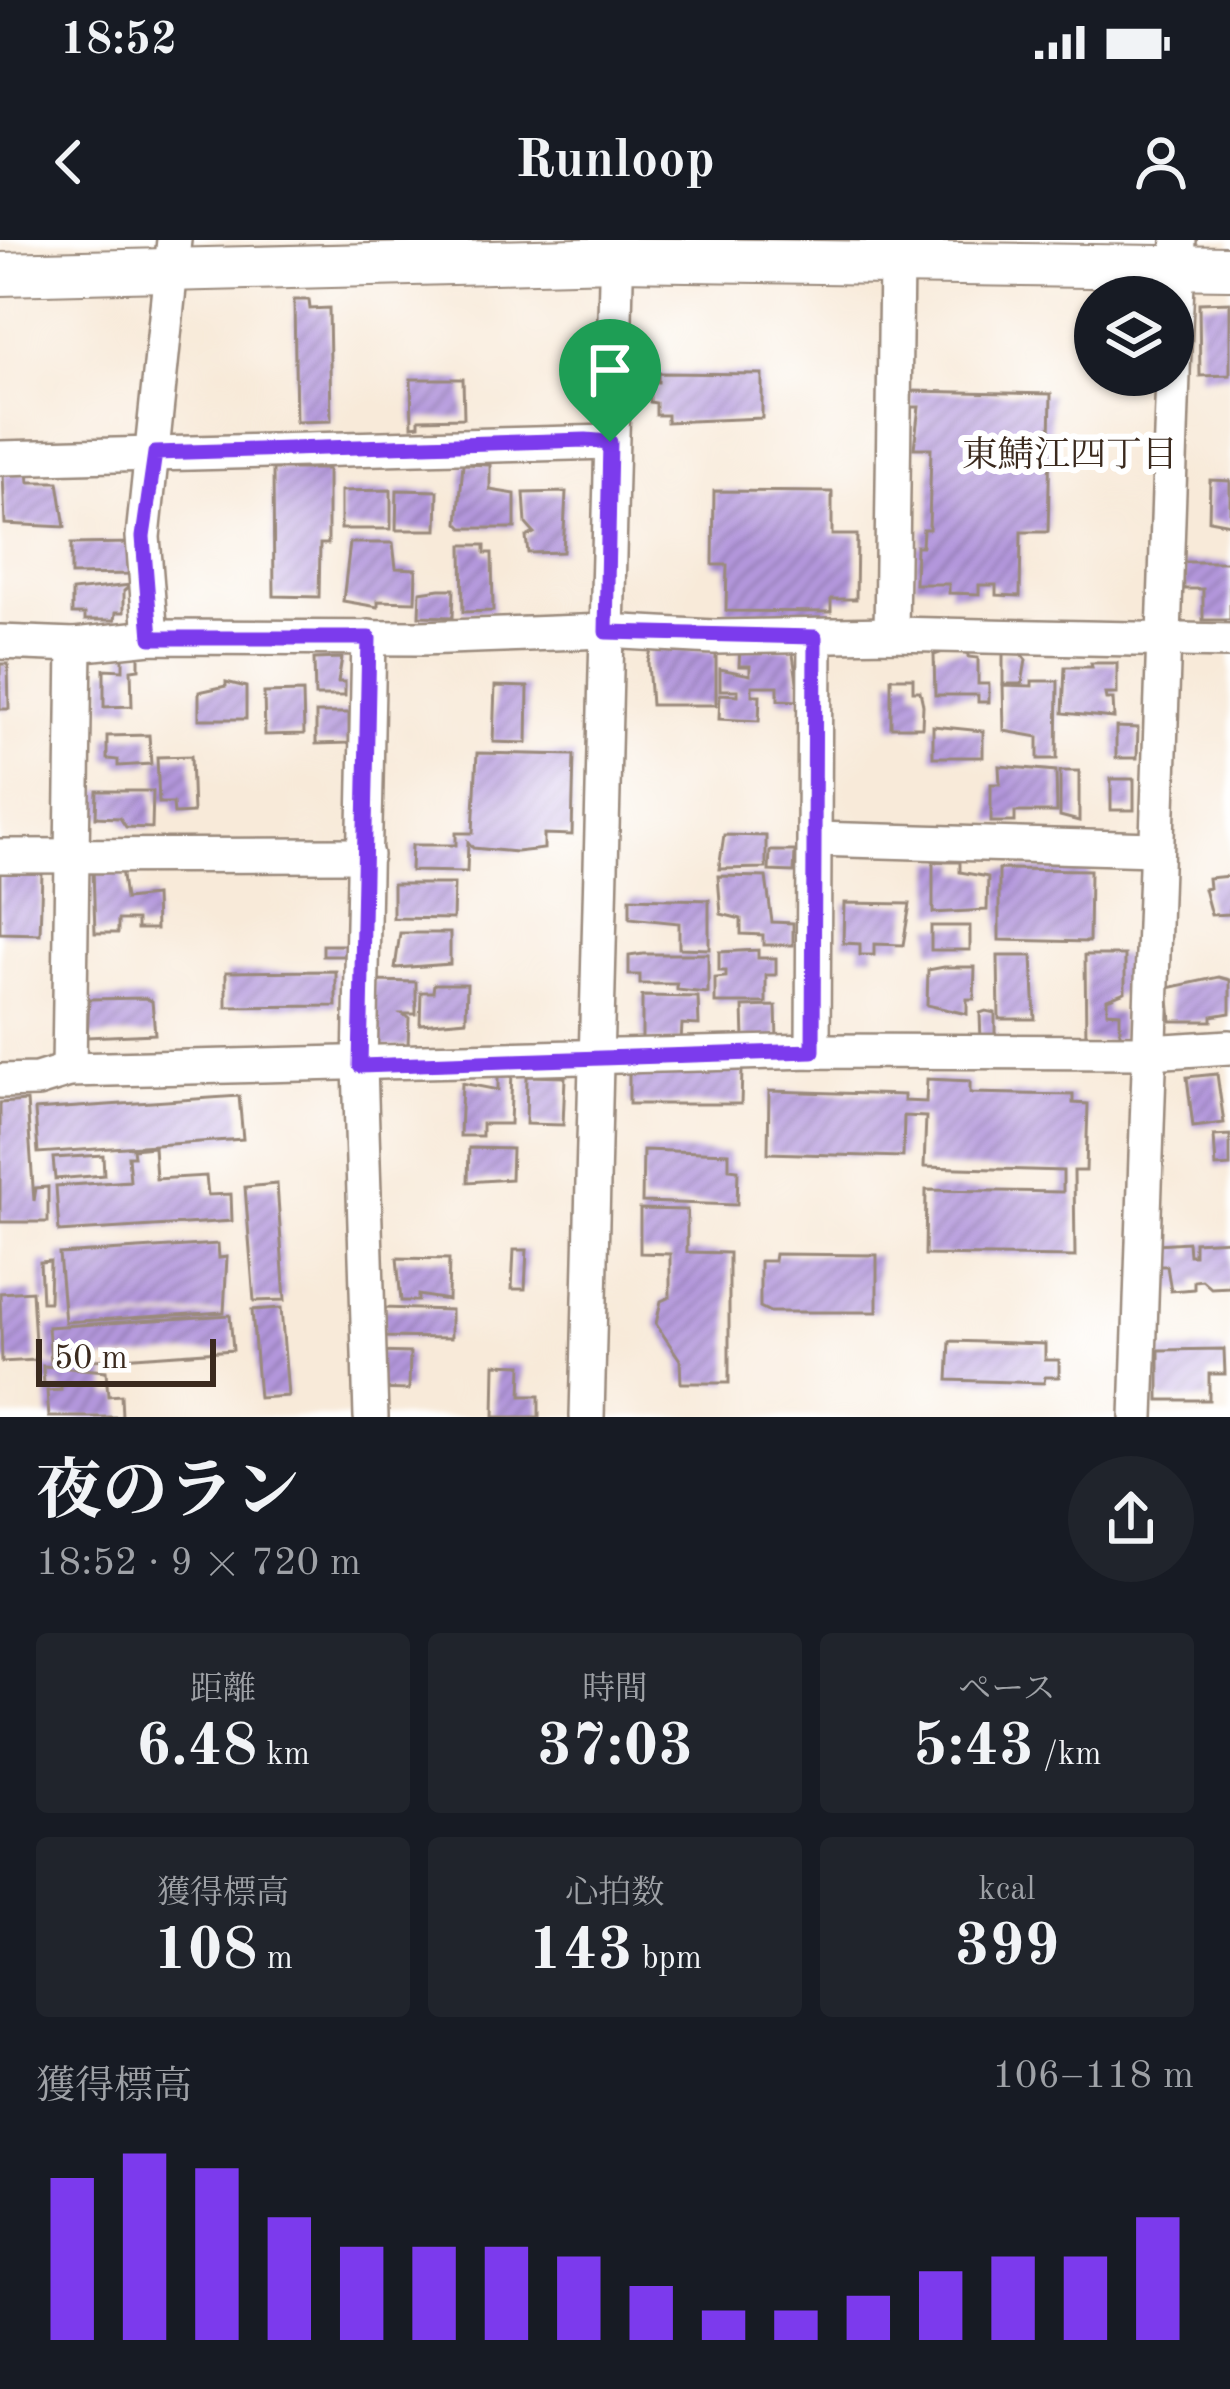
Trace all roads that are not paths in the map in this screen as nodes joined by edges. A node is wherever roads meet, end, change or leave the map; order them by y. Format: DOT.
graph roads {
  1 [pos="202,240"];
  2 [pos="1216,240"];
  3 [pos="1230,240"];
  4 [pos="0,245"];
  5 [pos="616,249"];
  6 [pos="173,250"];
  7 [pos="1178,254"];
  8 [pos="896,263"];
  9 [pos="1230,268"];
  10 [pos="0,274"];
  11 [pos="1172,396"];
  12 [pos="610,442"];
  13 [pos="155,453"];
  14 [pos="0,458"];
  15 [pos="606,632"];
  16 [pos="891,634"];
  17 [pos="815,637"];
  18 [pos="151,638"];
  19 [pos="369,638"];
  20 [pos="1160,640"];
  21 [pos="1230,640"];
  22 [pos="0,642"];
  23 [pos="75,645"];
  24 [pos="815,839"];
  25 [pos="1154,849"];
  26 [pos="75,855"];
  27 [pos="366,855"];
  28 [pos="0,856"];
  29 [pos="1230,1047"];
  30 [pos="813,1051"];
  31 [pos="1148,1052"];
  32 [pos="596,1058"];
  33 [pos="360,1066"];
  34 [pos="69,1070"];
  35 [pos="0,1081"];
  36 [pos="371,1417"];
  37 [pos="587,1417"];
  38 [pos="1137,1417"];
  1 -- 6 [label="main road"];
  2 -- 3 [label="main road"];
  4 -- 6 [label="main road"];
  5 -- 6 [label="main road"];
  5 -- 8 [label="main road"];
  5 -- 12 [label="street"];
  6 -- 10 [label="main road"];
  6 -- 13 [label="street"];
  7 -- 8 [label="main road"];
  7 -- 9 [label="main road"];
  8 -- 16 [label="street"];
  11 -- 20 [label="street"];
  12 -- 13 [label="street"];
  12 -- 15 [label="street"];
  13 -- 14 [label="street"];
  13 -- 18 [label="street"];
  15 -- 17 [label="street"];
  15 -- 19 [label="street"];
  15 -- 32 [label="street"];
  16 -- 17 [label="street"];
  16 -- 20 [label="street"];
  17 -- 24 [label="street"];
  18 -- 19 [label="street"];
  18 -- 23 [label="street"];
  19 -- 27 [label="street"];
  20 -- 21 [label="street"];
  20 -- 25 [label="street"];
  22 -- 23 [label="street"];
  23 -- 26 [label="street"];
  24 -- 25 [label="street"];
  24 -- 30 [label="street"];
  25 -- 31 [label="street"];
  26 -- 27 [label="street"];
  26 -- 28 [label="street"];
  26 -- 34 [label="street"];
  27 -- 33 [label="street"];
  29 -- 31 [label="street"];
  30 -- 31 [label="street"];
  30 -- 32 [label="street"];
  31 -- 38 [label="street"];
  32 -- 33 [label="street"];
  32 -- 37 [label="street"];
  33 -- 34 [label="street"];
  33 -- 36 [label="street"];
  34 -- 35 [label="street"];
}
